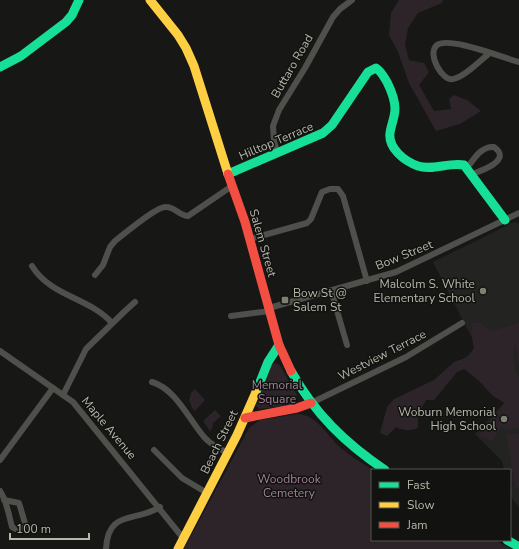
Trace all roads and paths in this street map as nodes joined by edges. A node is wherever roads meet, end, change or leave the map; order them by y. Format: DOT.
graph roads {
  1 [pos="79,0"];
  2 [pos="150,0"];
  3 [pos="352,0"];
  4 [pos="490,53"];
  5 [pos="519,62"];
  6 [pos="0,67"];
  7 [pos="276,152"];
  8 [pos="469,171"];
  9 [pos="228,174"];
  10 [pos="232,186"];
  11 [pos="519,213"];
  12 [pos="505,220"];
  13 [pos="250,239"];
  14 [pos="32,266"];
  15 [pos="95,275"];
  16 [pos="367,281"];
  17 [pos="331,290"];
  18 [pos="135,302"];
  19 [pos="269,310"];
  20 [pos="231,316"];
  21 [pos="112,323"];
  22 [pos="462,324"];
  23 [pos="279,345"];
  24 [pos="347,345"];
  25 [pos="0,351"];
  26 [pos="152,382"];
  27 [pos="53,388"];
  28 [pos="63,394"];
  29 [pos="311,403"];
  30 [pos="245,418"];
  31 [pos="154,450"];
  32 [pos="228,453"];
  33 [pos="0,460"];
  34 [pos="383,469"];
  35 [pos="0,491"];
  36 [pos="207,493"];
  37 [pos="4,500"];
  38 [pos="160,507"];
  39 [pos="183,538"];
  40 [pos="509,541"];
  41 [pos="519,547"];
  42 [pos="106,549"];
  43 [pos="178,549"];
  1 -- 6 [label="street"];
  2 -- 9 [label="street, Salem Street"];
  3 -- 7 [label="street, Buttaro Road"];
  4 -- 4 [label="street"];
  4 -- 5 [label="street"];
  7 -- 8 [label="street, Hilltop Terrace"];
  7 -- 9 [label="street, Hilltop Terrace"];
  8 -- 8 [label="street"];
  8 -- 12 [label="street"];
  9 -- 10 [label="street, Salem Street"];
  10 -- 13 [label="street, Salem Street"];
  10 -- 15 [label="street"];
  11 -- 12 [label="street, Bow Street"];
  12 -- 16 [label="street, Bow Street"];
  13 -- 16 [label="street"];
  13 -- 19 [label="street, Salem Street"];
  14 -- 21 [label="street"];
  16 -- 17 [label="street, Bow Street"];
  17 -- 19 [label="street, Bow Street"];
  17 -- 24 [label="street"];
  18 -- 21 [label="street"];
  19 -- 20 [label="street, Bow Street"];
  19 -- 23 [label="street, Salem Street"];
  21 -- 28 [label="street"];
  22 -- 29 [label="street, Westview Terrace"];
  23 -- 29 [label="street, Salem Street"];
  23 -- 30 [label="street, Beach Street"];
  25 -- 27 [label="street, Maple Avenue"];
  26 -- 32 [label="street"];
  27 -- 28 [label="street, Maple Avenue"];
  27 -- 33 [label="street"];
  28 -- 38 [label="street, Maple Avenue"];
  29 -- 30 [label="street"];
  29 -- 34 [label="street, Salem Street"];
  30 -- 32 [label="street, Beach Street"];
  31 -- 36 [label="street"];
  32 -- 36 [label="street, Beach Street"];
  35 -- 37 [label="street"];
  36 -- 39 [label="street, Beach Street"];
  37 -- 37 [label="street"];
  38 -- 39 [label="street, Maple Avenue"];
  38 -- 42 [label="street"];
  39 -- 43 [label="street, Beach Street"];
  40 -- 41 [label="street"];
}
